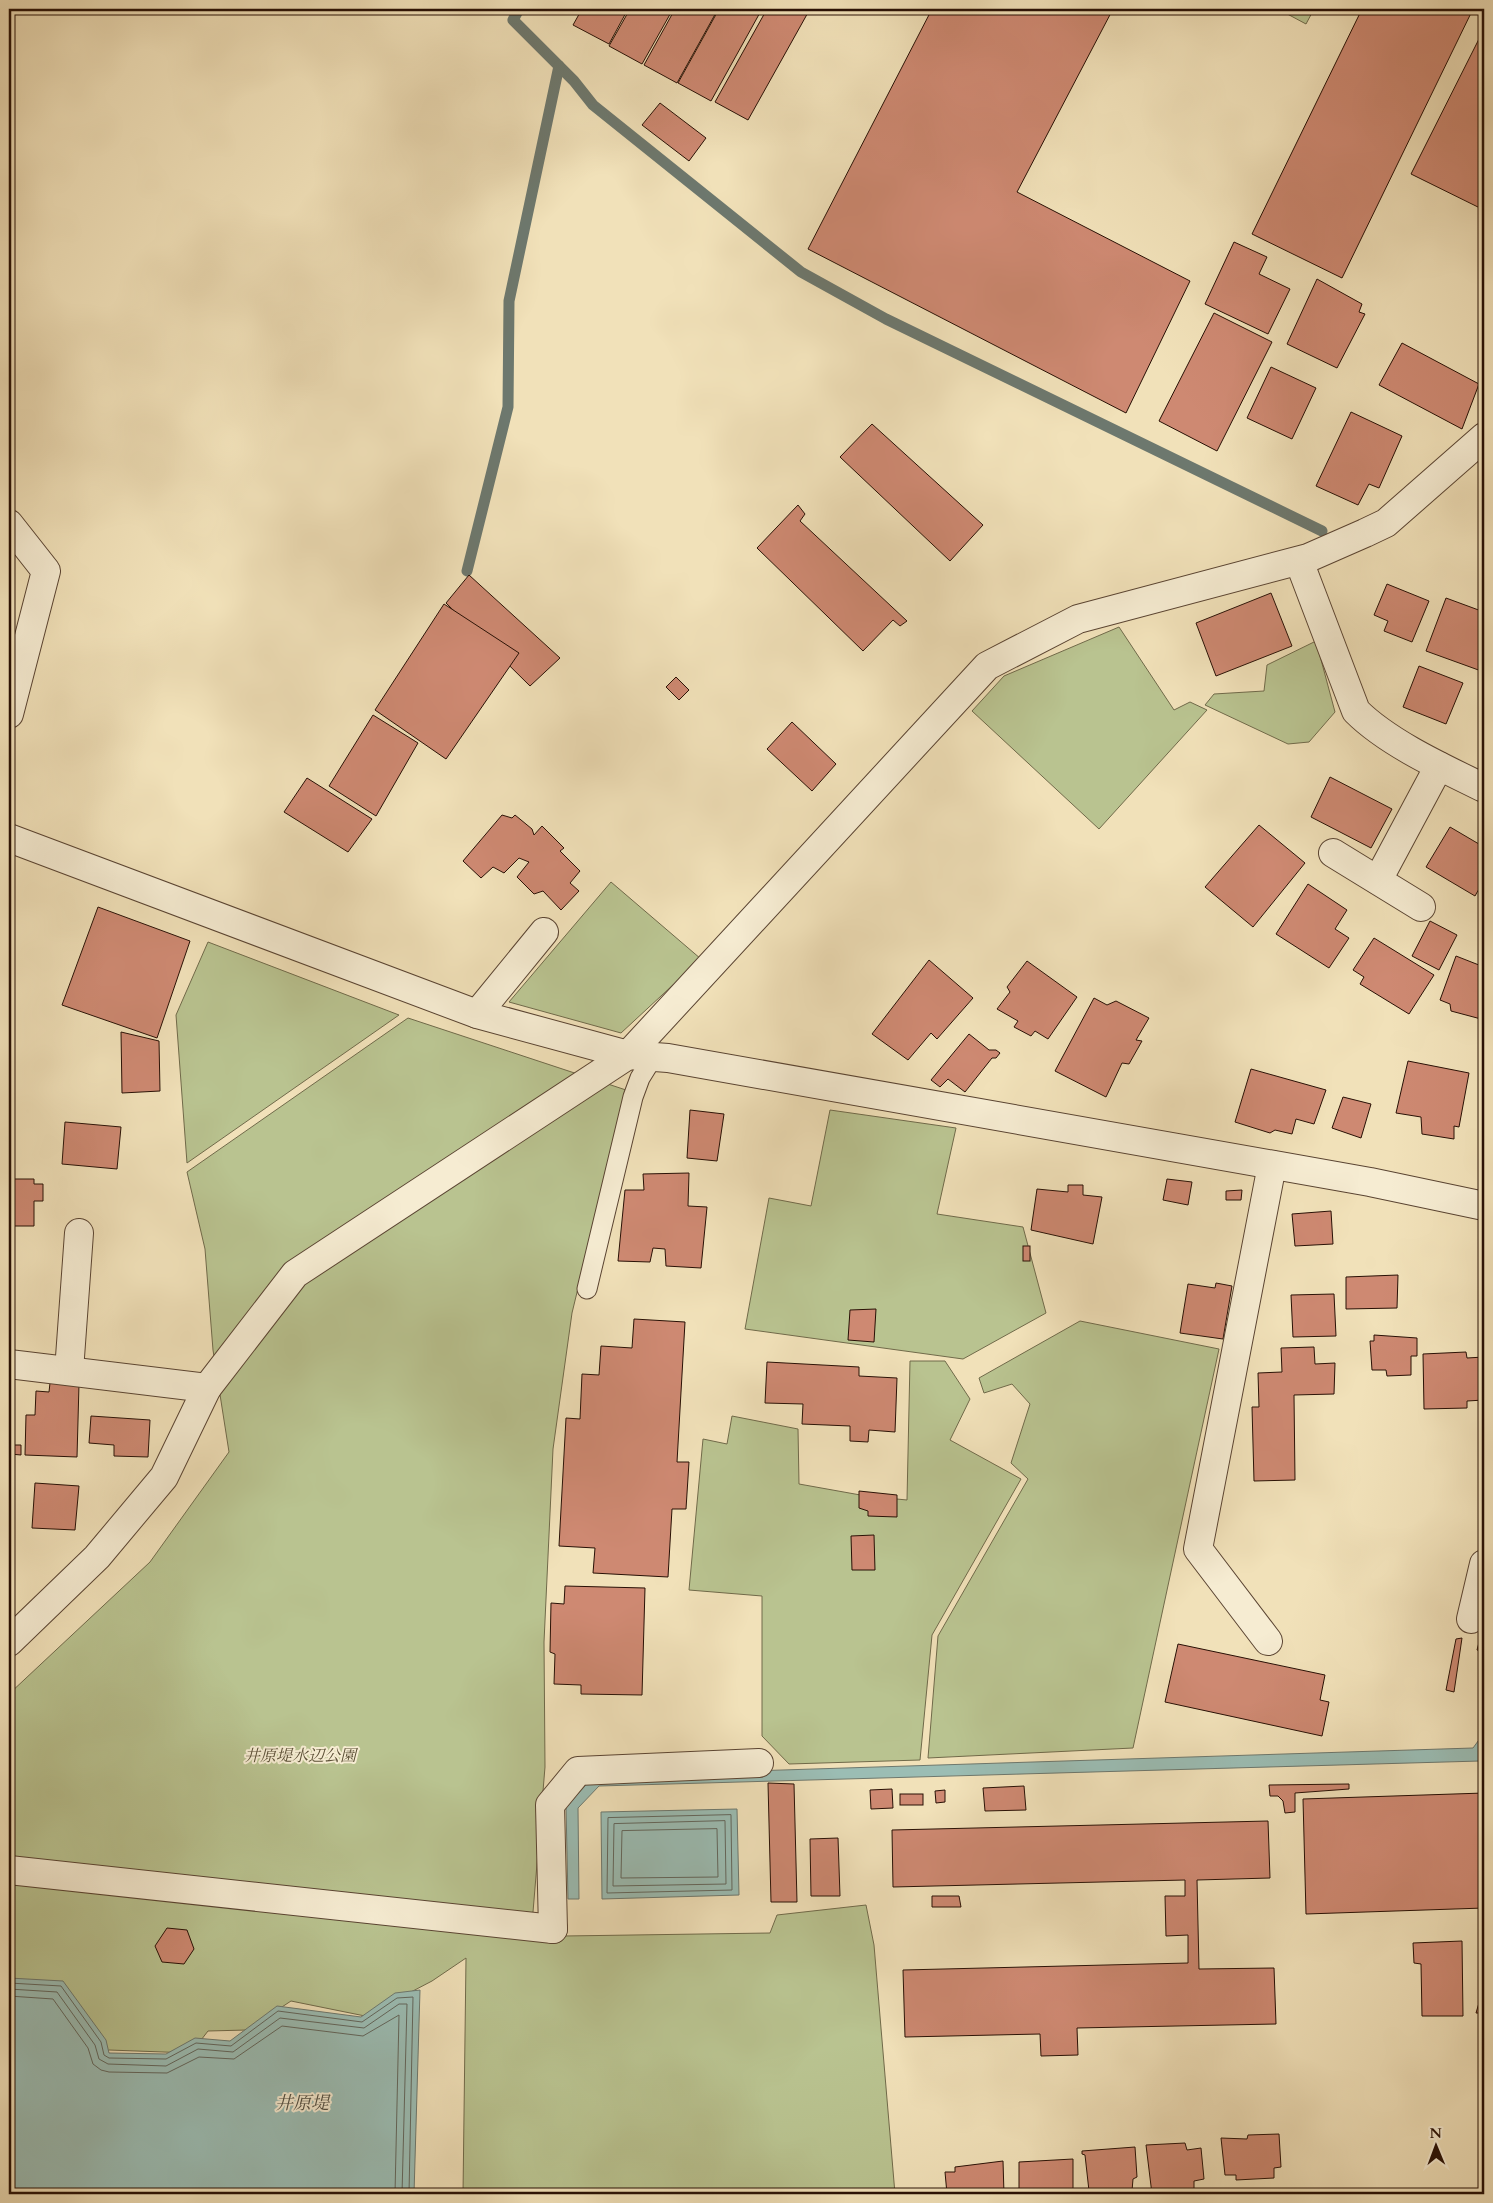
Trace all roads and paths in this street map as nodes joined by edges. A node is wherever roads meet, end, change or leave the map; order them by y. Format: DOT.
graph roads {
  1 [pos="1484,437"];
  2 [pos="9,524"];
  3 [pos="1299,561"];
  4 [pos="9,714"];
  5 [pos="1439,766"];
  6 [pos="1482,780"];
  7 [pos="9,838"];
  8 [pos="1333,853"];
  9 [pos="1378,880"];
  10 [pos="1421,907"];
  11 [pos="544,932"];
  12 [pos="477,1014"];
  13 [pos="641,1056"];
  14 [pos="1272,1165"];
  15 [pos="1484,1206"];
  16 [pos="79,1233"];
  17 [pos="587,1289"];
  18 [pos="9,1364"];
  19 [pos="69,1371"];
  20 [pos="207,1388"];
  21 [pos="1484,1564"];
  22 [pos="1471,1619"];
  23 [pos="1268,1641"];
  24 [pos="9,1642"];
  25 [pos="759,1762"];
  26 [pos="9,1870"];
  1 -- 3 [label="street"];
  2 -- 4 [label="street"];
  3 -- 5 [label="street"];
  3 -- 13 [label="street"];
  5 -- 6 [label="street"];
  5 -- 9 [label="street"];
  7 -- 12 [label="street"];
  8 -- 9 [label="street"];
  9 -- 10 [label="street"];
  11 -- 12 [label="street"];
  12 -- 13 [label="street"];
  13 -- 14 [label="street"];
  13 -- 17 [label="lane"];
  13 -- 20 [label="street"];
  14 -- 15 [label="street"];
  14 -- 23 [label="street"];
  16 -- 19 [label="street"];
  18 -- 19 [label="street"];
  19 -- 20 [label="street"];
  20 -- 24 [label="street"];
  21 -- 22 [label="street"];
  25 -- 26 [label="street"];
}
